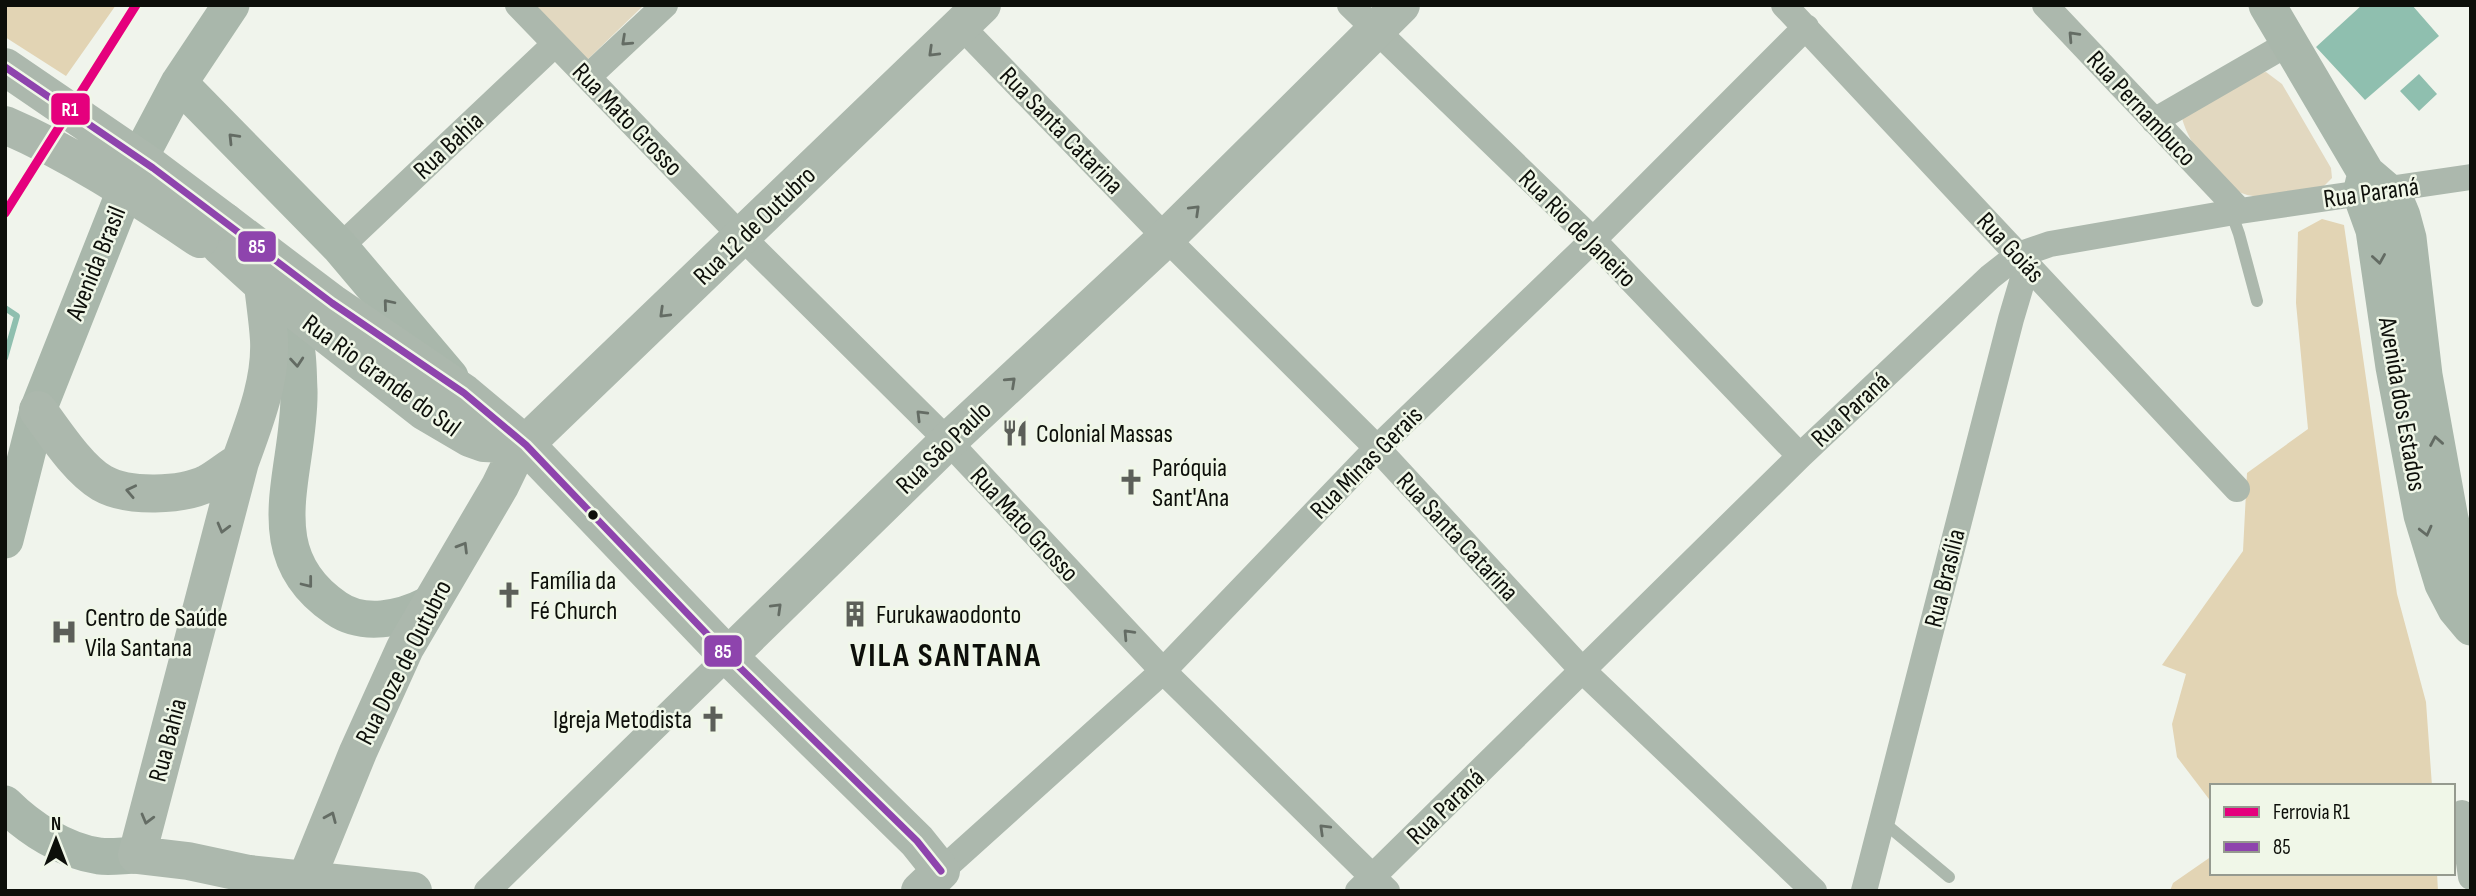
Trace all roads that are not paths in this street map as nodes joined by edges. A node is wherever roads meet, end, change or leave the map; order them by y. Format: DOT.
graph roads {
  1 [pos="231,5"];
  2 [pos="519,5"];
  3 [pos="665,5"];
  4 [pos="1784,5"];
  5 [pos="2045,5"];
  6 [pos="2267,5"];
  7 [pos="1375,14"];
  8 [pos="971,15"];
  9 [pos="1806,27"];
  10 [pos="2289,43"];
  11 [pos="555,44"];
  12 [pos="5,67"];
  13 [pos="588,78"];
  14 [pos="179,83"];
  15 [pos="5,93"];
  16 [pos="2154,121"];
  17 [pos="5,125"];
  18 [pos="2471,177"];
  19 [pos="2371,186"];
  20 [pos="2235,212"];
  21 [pos="215,237"];
  22 [pos="742,237"];
  23 [pos="1166,238"];
  24 [pos="1593,240"];
  25 [pos="340,247"];
  26 [pos="2023,260"];
  27 [pos="270,291"];
  28 [pos="2258,301"];
  29 [pos="464,393"];
  30 [pos="38,410"];
  31 [pos="947,441"];
  32 [pos="526,445"];
  33 [pos="1377,449"];
  34 [pos="1800,456"];
  35 [pos="240,462"];
  36 [pos="2237,489"];
  37 [pos="5,540"];
  38 [pos="2471,577"];
  39 [pos="428,605"];
  40 [pos="2471,627"];
  41 [pos="728,656"];
  42 [pos="1163,671"];
  43 [pos="1583,671"];
  44 [pos="5,804"];
  45 [pos="2462,813"];
  46 [pos="1882,820"];
  47 [pos="137,855"];
  48 [pos="1949,877"];
  49 [pos="2471,877"];
  50 [pos="930,881"];
  51 [pos="245,882"];
  52 [pos="303,886"];
  53 [pos="1373,886"];
  54 [pos="413,891"];
  55 [pos="487,891"];
  56 [pos="1814,891"];
  57 [pos="1864,891"];
  1 -- 14 [label="main road, Avenida Brasil"];
  2 -- 11 [label="street, Rua Mato Grosso"];
  3 -- 13 [label="street, one-way"];
  4 -- 9 [label="street, Rua Goiás"];
  16 -- 5 [label="street, Rua Pernambuco, one-way"];
  6 -- 10 [label="main road, Avenida dos Estados"];
  23 -- 7 [label="main road, Rua São Paulo, one-way"];
  7 -- 24 [label="street, Rua Rio de Janeiro"];
  8 -- 22 [label="main road, Rua 12 de Outubro, one-way"];
  8 -- 23 [label="street, Rua Santa Catarina"];
  9 -- 24 [label="street, Rua Minas Gerais"];
  9 -- 26 [label="street, Rua Goiás"];
  10 -- 16 [label="street"];
  10 -- 19 [label="main road, Avenida dos Estados"];
  11 -- 13 [label="street, Rua Mato Grosso"];
  11 -- 25 [label="street, Rua Bahia"];
  12 -- 21 [label="main road, bridge"];
  13 -- 22 [label="street, Rua Mato Grosso"];
  25 -- 14 [label="main road, Rua Rio Grande do Sul, one-way"];
  14 -- 30 [label="main road, Avenida Brasil"];
  15 -- 21 [label="main road"];
  16 -- 20 [label="street, Rua Pernambuco"];
  17 -- 21 [label="main road, bridge"];
  18 -- 19 [label="street, Rua Paraná"];
  19 -- 20 [label="street, Rua Paraná"];
  38 -- 19 [label="main road, Avenida dos Estados, one-way"];
  19 -- 40 [label="main road, Avenida dos Estados, one-way"];
  20 -- 26 [label="street, Rua Paraná"];
  20 -- 28 [label="lane"];
  21 -- 27 [label="main road"];
  21 -- 29 [label="main road"];
  31 -- 22 [label="street, Rua Mato Grosso, one-way"];
  22 -- 32 [label="main road, Rua 12 de Outubro, one-way"];
  31 -- 23 [label="main road, Rua São Paulo, one-way"];
  23 -- 33 [label="street, Rua Santa Catarina"];
  24 -- 33 [label="street, Rua Minas Gerais"];
  24 -- 34 [label="street, Rua Rio de Janeiro"];
  29 -- 25 [label="main road, Rua Rio Grande do Sul, one-way"];
  26 -- 34 [label="street, Rua Paraná"];
  26 -- 36 [label="street, Rua Goiás"];
  26 -- 46 [label="street, Rua Brasília"];
  27 -- 32 [label="main road, Rua Rio Grande do Sul"];
  27 -- 35 [label="main road, Rua Bahia"];
  27 -- 39 [label="main road, Rua Rio Grande do Sul, one-way"];
  29 -- 32 [label="main road"];
  35 -- 30 [label="main road, one-way"];
  30 -- 37 [label="main road, Avenida Brasil"];
  41 -- 31 [label="main road, Rua São Paulo, one-way"];
  42 -- 31 [label="street, Rua Mato Grosso, one-way"];
  39 -- 32 [label="main road, Rua Doze de Outubro, one-way"];
  32 -- 41 [label="main road"];
  33 -- 42 [label="street, Rua Minas Gerais"];
  33 -- 43 [label="street, Rua Santa Catarina"];
  34 -- 43 [label="street, Rua Paraná"];
  35 -- 47 [label="main road, Rua Bahia, one-way"];
  52 -- 39 [label="main road, Rua Doze de Outubro, one-way"];
  41 -- 50 [label="main road"];
  41 -- 55 [label="street, Rua São Paulo"];
  42 -- 50 [label="street, Rua Minas Gerais"];
  53 -- 42 [label="street, Rua Mato Grosso, one-way"];
  43 -- 53 [label="street, Rua Paraná"];
  43 -- 56 [label="street, Rua Santa Catarina"];
  44 -- 47 [label="main road"];
  45 -- 49 [label="street"];
  46 -- 48 [label="lane"];
  46 -- 57 [label="street, Rua Brasília"];
  47 -- 51 [label="main road"];
  51 -- 52 [label="main road"];
  52 -- 54 [label="main road"];
}
